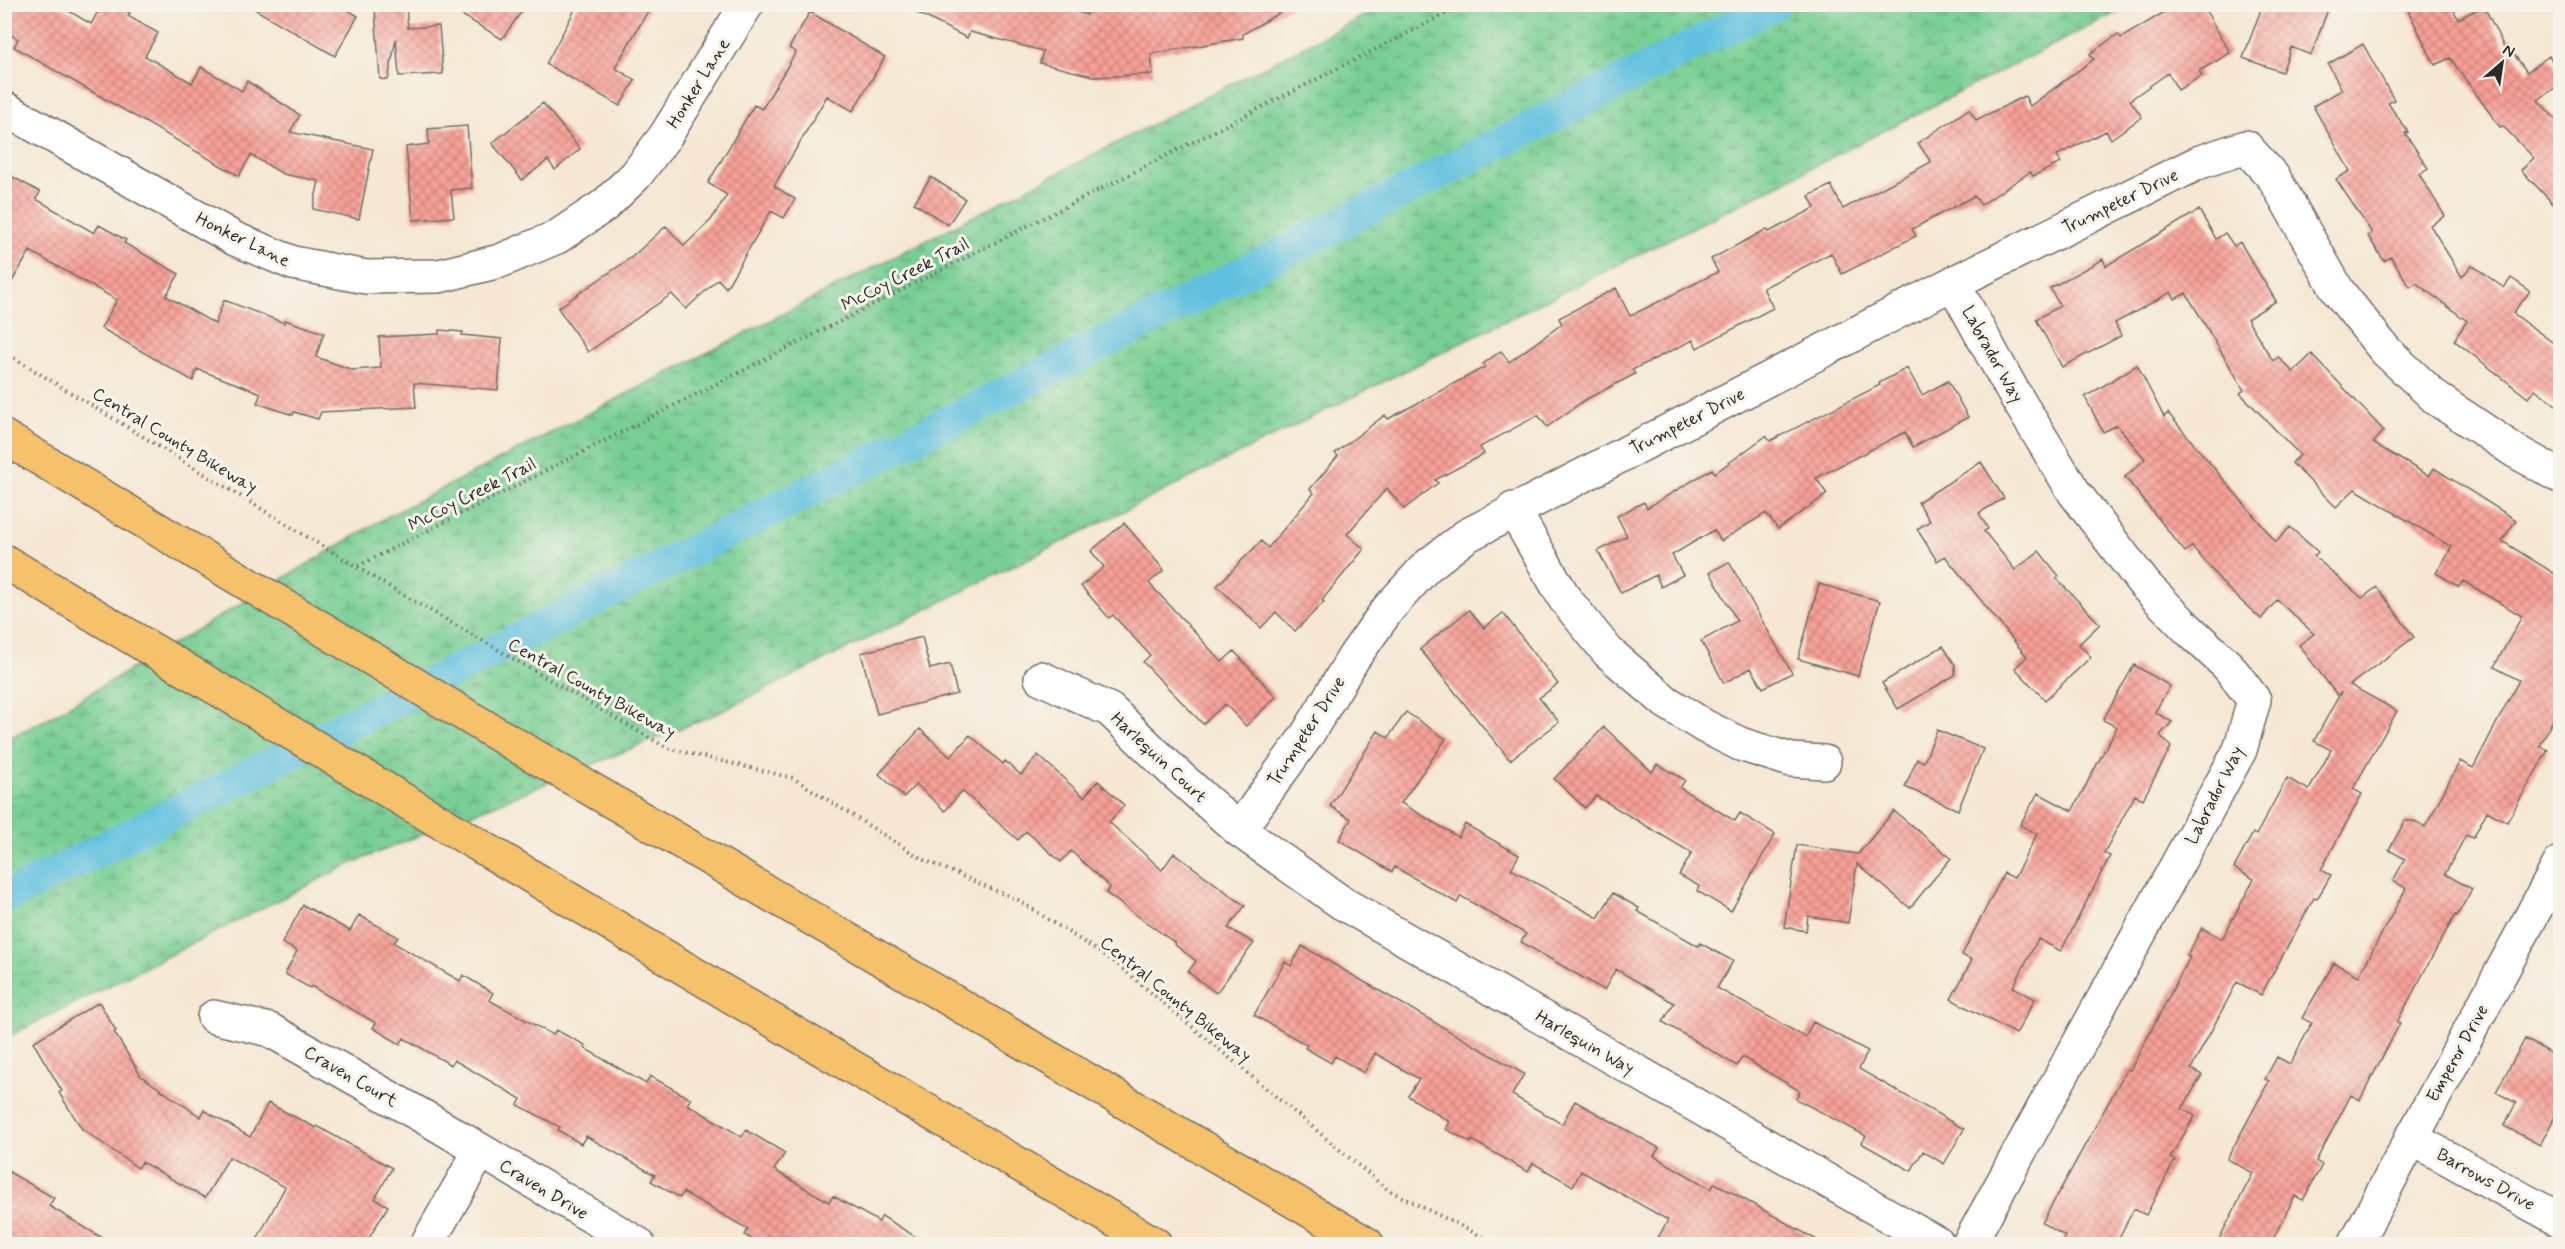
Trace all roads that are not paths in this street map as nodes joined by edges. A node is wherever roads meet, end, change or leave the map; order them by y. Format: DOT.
graph roads {
  1 [pos="747,4"];
  2 [pos="4,108"];
  3 [pos="1953,283"];
  4 [pos="4,437"];
  5 [pos="2560,476"];
  6 [pos="1513,509"];
  7 [pos="4,561"];
  8 [pos="1041,678"];
  9 [pos="1824,762"];
  10 [pos="1239,830"];
  11 [pos="2560,863"];
  12 [pos="214,1017"];
  13 [pos="2411,1138"];
  14 [pos="480,1151"];
  15 [pos="2560,1220"];
  16 [pos="427,1245"];
  17 [pos="638,1245"];
  18 [pos="1155,1245"];
  19 [pos="1367,1245"];
  20 [pos="1938,1245"];
  21 [pos="1969,1245"];
  22 [pos="2355,1245"];
  1 -- 2 [label="street, Honker Lane"];
  3 -- 5 [label="street, Trumpeter Drive"];
  3 -- 6 [label="street, Trumpeter Drive"];
  3 -- 21 [label="street, Labrador Way"];
  4 -- 19 [label="highway"];
  6 -- 9 [label="street"];
  6 -- 10 [label="street, Trumpeter Drive"];
  7 -- 18 [label="highway"];
  8 -- 10 [label="street, Harlequin Court"];
  10 -- 20 [label="street, Harlequin Way"];
  11 -- 13 [label="street, Emperor Drive"];
  12 -- 14 [label="street, Craven Court"];
  13 -- 15 [label="street, Barrows Drive"];
  13 -- 22 [label="street, Emperor Drive"];
  14 -- 16 [label="street"];
  14 -- 17 [label="street, Craven Drive"];
}
